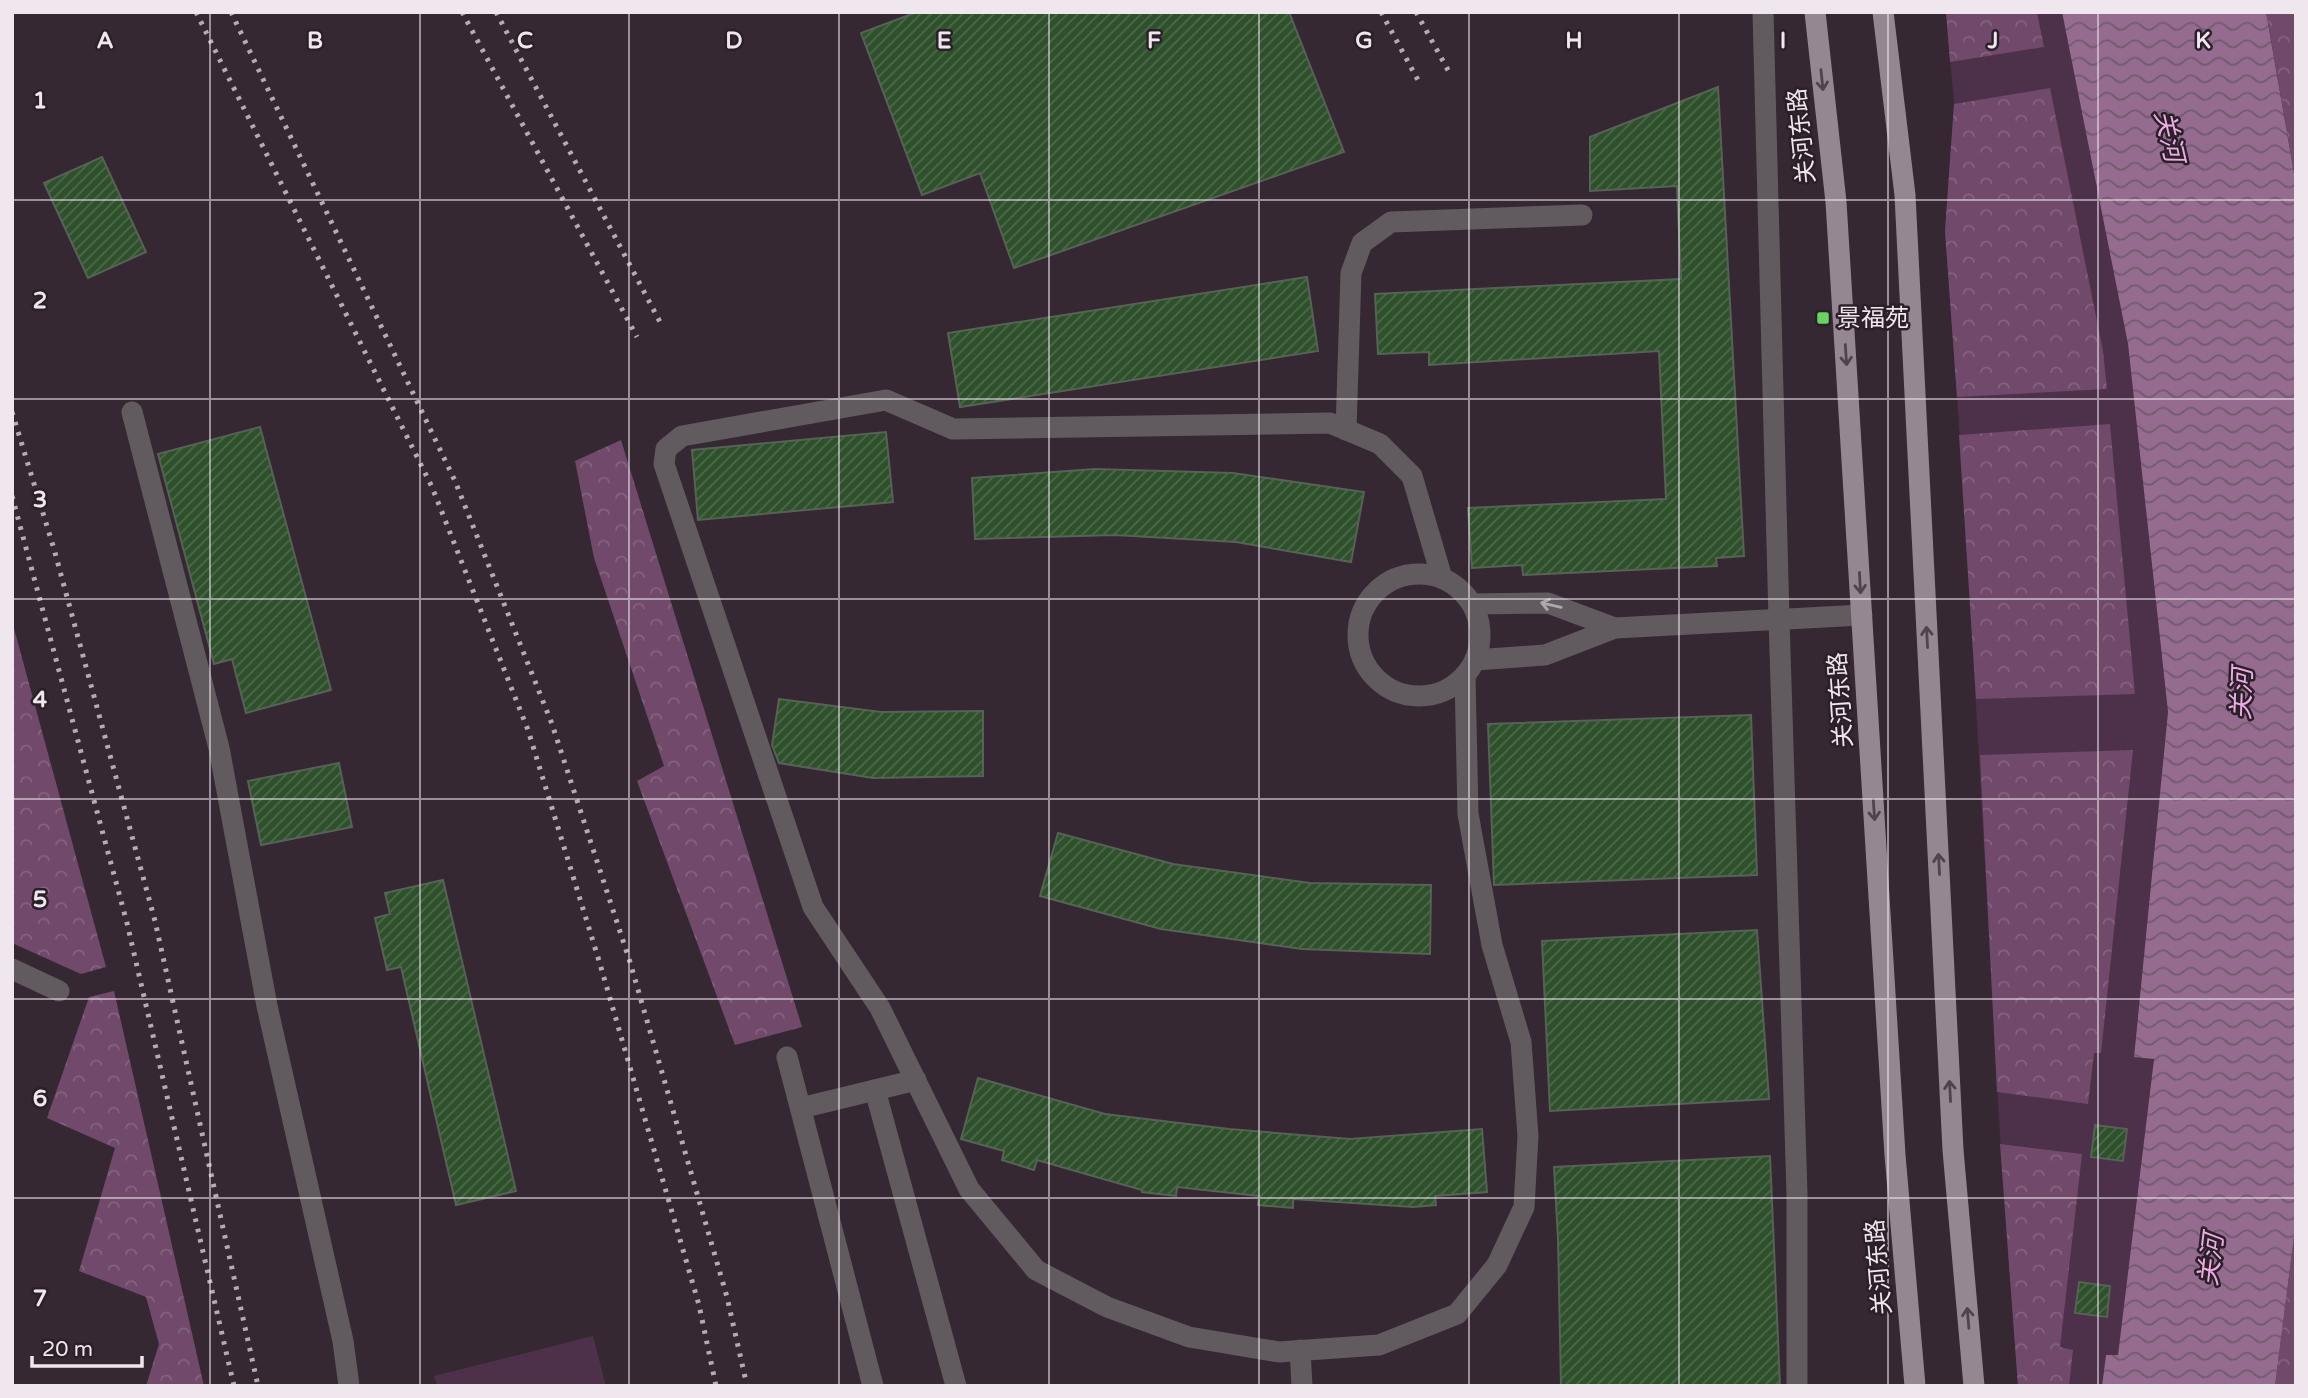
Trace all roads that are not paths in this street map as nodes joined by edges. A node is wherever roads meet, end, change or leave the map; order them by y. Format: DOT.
graph roads {
  1 [pos="1763,12"];
  2 [pos="1815,12"];
  3 [pos="1883,12"];
  4 [pos="1583,215"];
  5 [pos="132,412"];
  6 [pos="1346,430"];
  7 [pos="1442,578"];
  8 [pos="1473,604"];
  9 [pos="1862,615"];
  10 [pos="1779,619"];
  11 [pos="1615,628"];
  12 [pos="1470,668"];
  13 [pos="12,969"];
  14 [pos="59,991"];
  15 [pos="787,1056"];
  16 [pos="916,1080"];
  17 [pos="875,1090"];
  18 [pos="801,1108"];
  19 [pos="1300,1350"];
  20 [pos="349,1386"];
  21 [pos="873,1386"];
  22 [pos="956,1386"];
  23 [pos="1302,1386"];
  24 [pos="1797,1386"];
  25 [pos="1915,1386"];
  26 [pos="1974,1386"];
  1 -- 10 [label="lane"];
  2 -- 9 [label="main road, 关河东路, one-way"];
  26 -- 3 [label="main road, one-way"];
  4 -- 6 [label="lane"];
  5 -- 20 [label="lane"];
  6 -- 7 [label="lane"];
  6 -- 16 [label="lane"];
  7 -- 8 [label="lane"];
  7 -- 12 [label="lane"];
  11 -- 8 [label="lane, one-way"];
  8 -- 12 [label="lane"];
  9 -- 10 [label="lane"];
  9 -- 25 [label="main road, 关河东路, one-way"];
  10 -- 11 [label="lane"];
  10 -- 24 [label="lane"];
  11 -- 12 [label="lane"];
  12 -- 19 [label="lane"];
  13 -- 14 [label="lane"];
  15 -- 18 [label="lane"];
  16 -- 17 [label="lane"];
  16 -- 19 [label="lane"];
  17 -- 18 [label="lane"];
  17 -- 22 [label="lane"];
  18 -- 21 [label="lane"];
  19 -- 23 [label="lane"];
}
